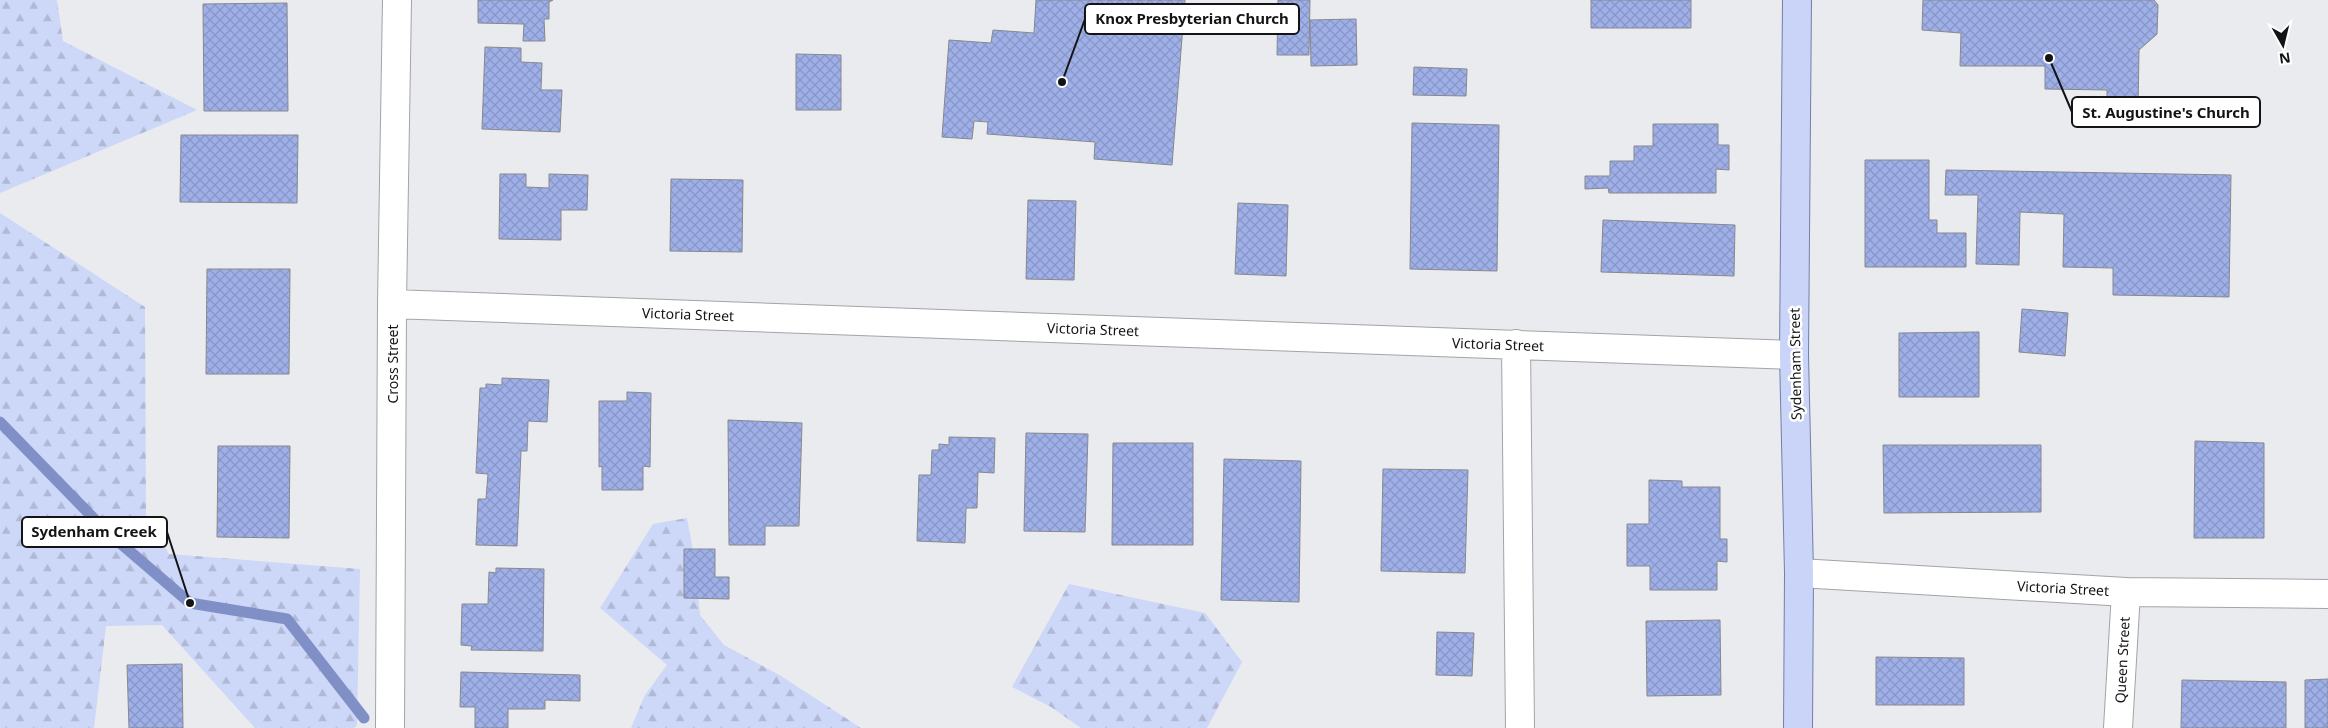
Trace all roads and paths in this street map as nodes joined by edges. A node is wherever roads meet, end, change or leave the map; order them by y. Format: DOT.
graph roads {
  1 [pos="397,0"];
  2 [pos="1797,0"];
  3 [pos="392,304"];
  4 [pos="1516,344"];
  5 [pos="1794,355"];
  6 [pos="1799,573"];
  7 [pos="2126,592"];
  8 [pos="2328,594"];
  9 [pos="390,728"];
  10 [pos="1520,728"];
  11 [pos="1798,728"];
  12 [pos="2118,728"];
  1 -- 3 [label="street, Cross Street"];
  2 -- 5 [label="main road, Sydenham Street"];
  3 -- 4 [label="street, Victoria Street"];
  3 -- 9 [label="street, Cross Street"];
  4 -- 5 [label="street, Victoria Street"];
  4 -- 10 [label="street"];
  5 -- 6 [label="main road, Sydenham Street"];
  6 -- 7 [label="street, Victoria Street"];
  6 -- 11 [label="main road, Sydenham Street"];
  7 -- 8 [label="street, Victoria Street"];
  7 -- 12 [label="street, Queen Street"];
}
